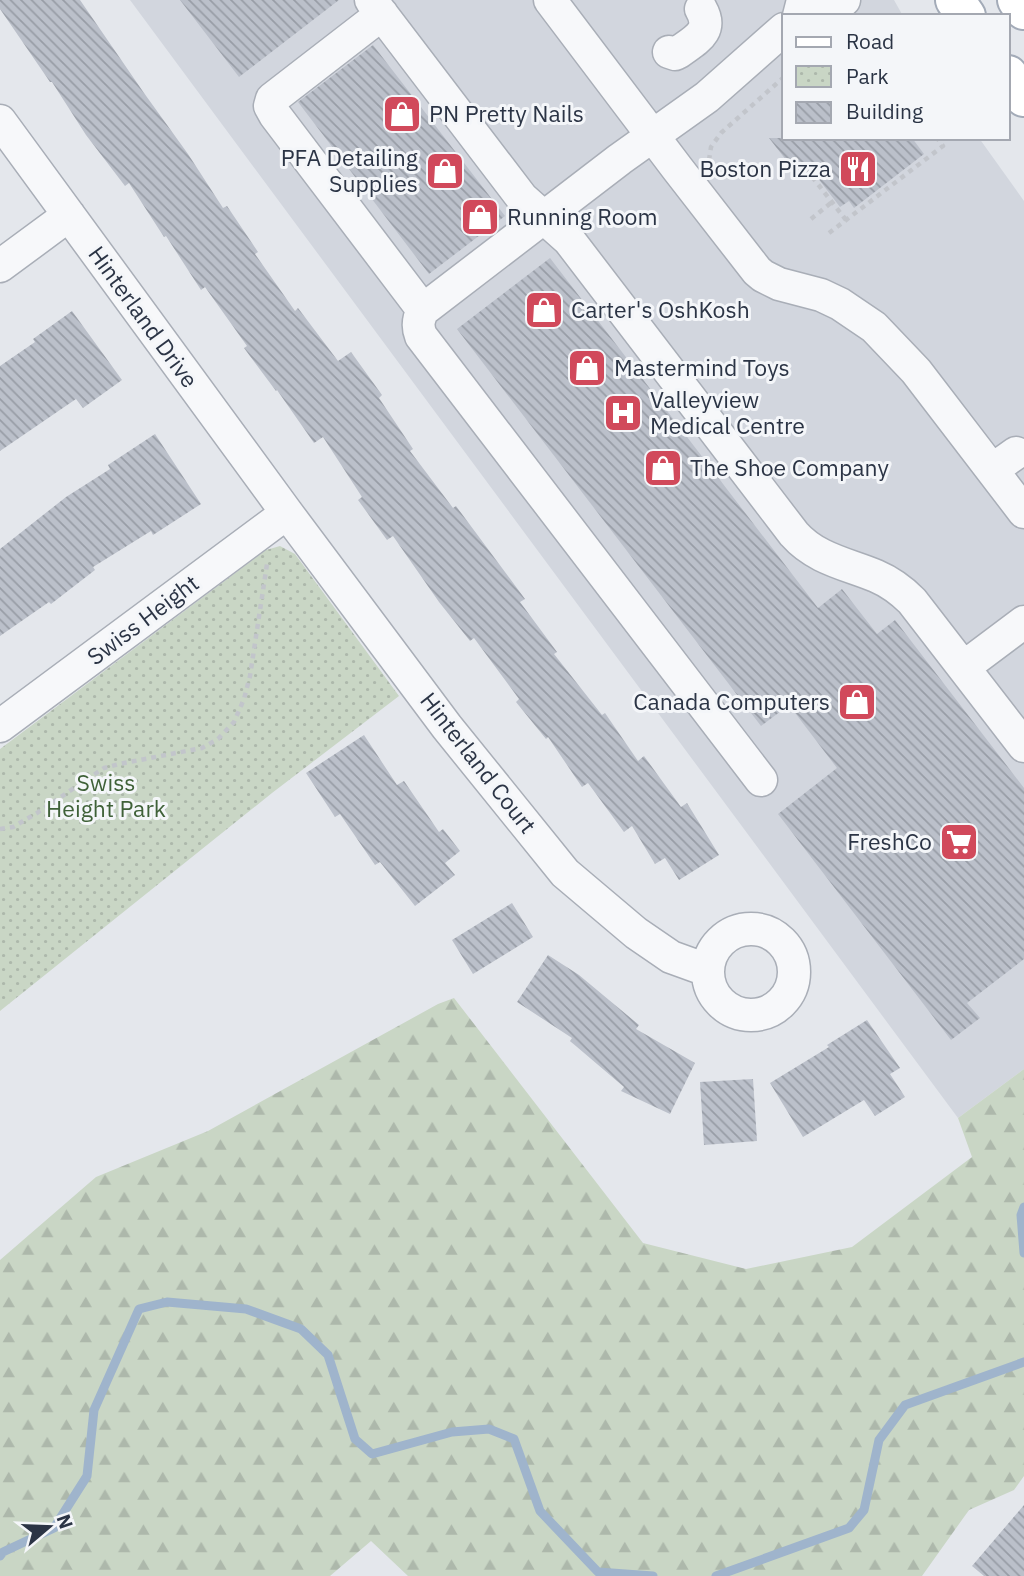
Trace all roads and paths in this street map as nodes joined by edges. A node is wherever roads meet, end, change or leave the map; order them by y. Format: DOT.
graph roads {
  1 [pos="550,0"];
  2 [pos="844,0"];
  3 [pos="1017,0"];
  4 [pos="376,7"];
  5 [pos="701,9"];
  6 [pos="1024,10"];
  7 [pos="826,14"];
  8 [pos="782,31"];
  9 [pos="669,52"];
  10 [pos="1010,78"];
  11 [pos="782,79"];
  12 [pos="1024,96"];
  13 [pos="0,121"];
  14 [pos="652,136"];
  15 [pos="938,140"];
  16 [pos="709,168"];
  17 [pos="798,175"];
  18 [pos="832,202"];
  19 [pos="69,215"];
  20 [pos="544,217"];
  21 [pos="811,219"];
  22 [pos="846,220"];
  23 [pos="829,233"];
  24 [pos="0,266"];
  25 [pos="423,310"];
  26 [pos="1024,512"];
  27 [pos="286,513"];
  28 [pos="268,560"];
  29 [pos="1024,622"];
  30 [pos="964,667"];
  31 [pos="0,726"];
  32 [pos="1024,746"];
  33 [pos="761,780"];
  34 [pos="0,829"];
  35 [pos="707,970"];
  1 -- 14 [label="street"];
  2 -- 7 [label="street"];
  3 -- 6 [label="main road"];
  4 -- 20 [label="street"];
  4 -- 25 [label="street"];
  5 -- 9 [label="street"];
  8 -- 14 [label="street"];
  10 -- 12 [label="main road"];
  11 -- 16 [label="path"];
  13 -- 19 [label="street, Hinterland Drive"];
  14 -- 20 [label="street"];
  14 -- 26 [label="street"];
  15 -- 22 [label="path"];
  17 -- 18 [label="path"];
  18 -- 21 [label="path"];
  18 -- 22 [label="path"];
  19 -- 24 [label="street"];
  19 -- 27 [label="street, Hinterland Drive"];
  20 -- 25 [label="street"];
  20 -- 30 [label="street"];
  22 -- 23 [label="path"];
  25 -- 33 [label="street"];
  27 -- 31 [label="street, Swiss Height"];
  27 -- 35 [label="street, Hinterland Court"];
  28 -- 34 [label="path"];
  29 -- 30 [label="street"];
  30 -- 32 [label="street"];
}
